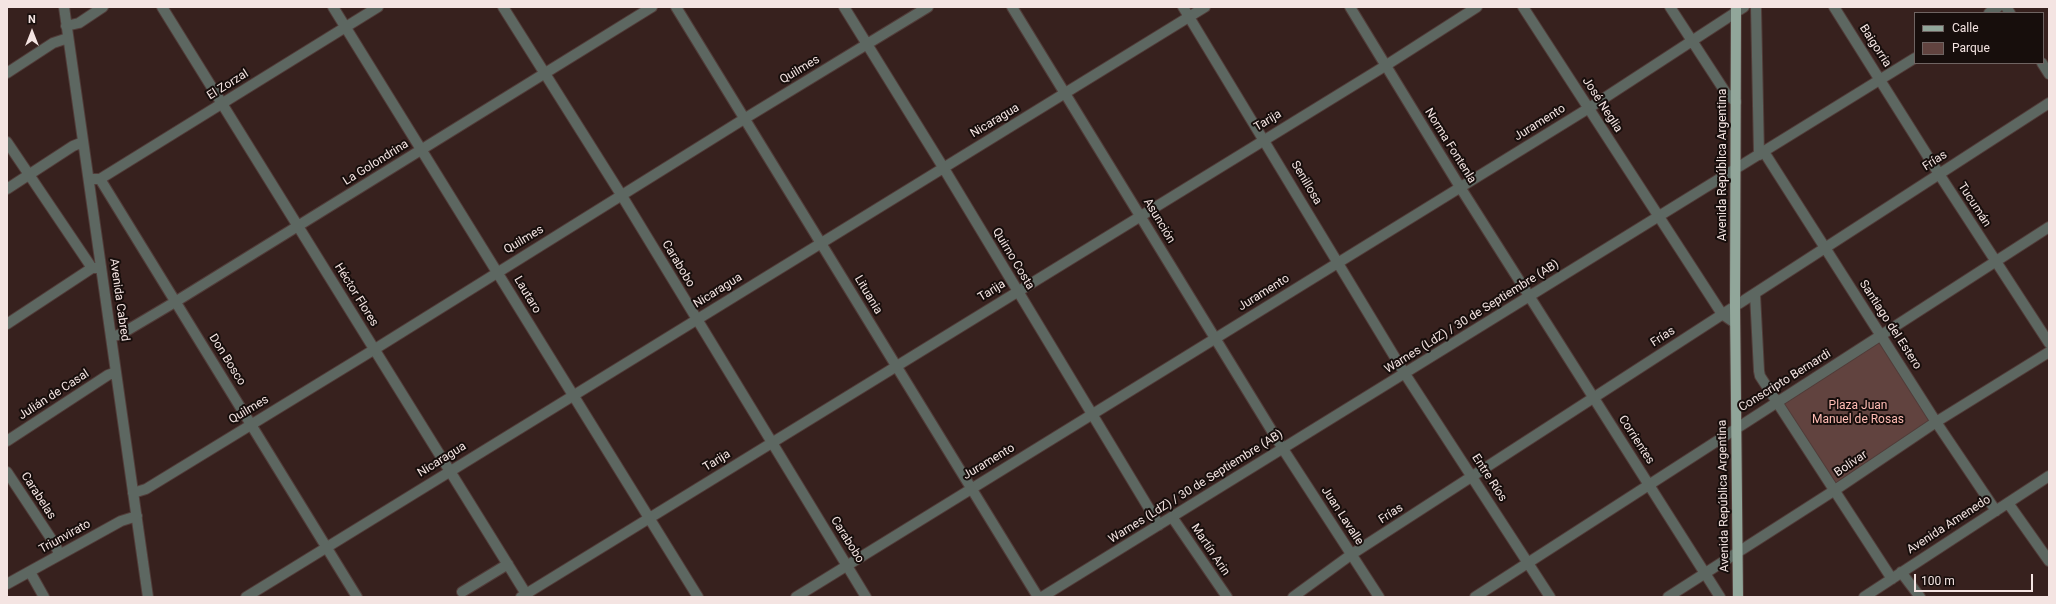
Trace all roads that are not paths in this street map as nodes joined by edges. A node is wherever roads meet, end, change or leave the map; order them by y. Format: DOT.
graph roads {
  1 [pos="64,7"];
  2 [pos="103,7"];
  3 [pos="162,7"];
  4 [pos="333,7"];
  5 [pos="378,7"];
  6 [pos="503,7"];
  7 [pos="652,7"];
  8 [pos="676,7"];
  9 [pos="844,7"];
  10 [pos="928,7"];
  11 [pos="1012,7"];
  12 [pos="1183,7"];
  13 [pos="1205,7"];
  14 [pos="1350,7"];
  15 [pos="1477,7"];
  16 [pos="1523,7"];
  17 [pos="1670,7"];
  18 [pos="1744,7"];
  19 [pos="1756,7"];
  20 [pos="1834,7"];
  21 [pos="1736,10"];
  22 [pos="1189,17"];
  23 [pos="66,26"];
  24 [pos="345,27"];
  25 [pos="68,38"];
  26 [pos="1692,42"];
  27 [pos="867,44"];
  28 [pos="1914,59"];
  29 [pos="2043,64"];
  30 [pos="1385,66"];
  31 [pos="7,73"];
  32 [pos="545,74"];
  33 [pos="2049,74"];
  34 [pos="1880,80"];
  35 [pos="1065,94"];
  36 [pos="1736,102"];
  37 [pos="223,103"];
  38 [pos="2049,103"];
  39 [pos="1589,108"];
  40 [pos="744,119"];
  41 [pos="1263,139"];
  42 [pos="7,142"];
  43 [pos="83,142"];
  44 [pos="422,150"];
  45 [pos="1762,153"];
  46 [pos="943,167"];
  47 [pos="1736,170"];
  48 [pos="1939,174"];
  49 [pos="29,175"];
  50 [pos="100,179"];
  51 [pos="89,180"];
  52 [pos="1460,187"];
  53 [pos="7,189"];
  54 [pos="622,196"];
  55 [pos="1140,215"];
  56 [pos="1658,218"];
  57 [pos="298,226"];
  58 [pos="2049,227"];
  59 [pos="821,243"];
  60 [pos="1826,249"];
  61 [pos="1996,261"];
  62 [pos="1339,262"];
  63 [pos="97,268"];
  64 [pos="497,272"];
  65 [pos="1017,291"];
  66 [pos="1755,294"];
  67 [pos="1529,298"];
  68 [pos="176,302"];
  69 [pos="1735,306"];
  70 [pos="1722,314"];
  71 [pos="696,320"];
  72 [pos="1735,323"];
  73 [pos="7,324"];
  74 [pos="1882,336"];
  75 [pos="111,337"];
  76 [pos="1215,338"];
  77 [pos="2049,343"];
  78 [pos="375,349"];
  79 [pos="2049,352"];
  80 [pos="896,367"];
  81 [pos="116,372"];
  82 [pos="1405,374"];
  83 [pos="573,396"];
  84 [pos="1593,398"];
  85 [pos="1778,402"];
  86 [pos="1093,415"];
  87 [pos="1936,422"];
  88 [pos="251,424"];
  89 [pos="1736,428"];
  90 [pos="7,441"];
  91 [pos="772,443"];
  92 [pos="1283,449"];
  93 [pos="450,471"];
  94 [pos="7,472"];
  95 [pos="1472,476"];
  96 [pos="2049,476"];
  97 [pos="1649,485"];
  98 [pos="970,489"];
  99 [pos="1835,490"];
  100 [pos="133,493"];
  101 [pos="2008,503"];
  102 [pos="1996,510"];
  103 [pos="137,516"];
  104 [pos="1172,517"];
  105 [pos="649,518"];
  106 [pos="1159,525"];
  107 [pos="327,549"];
  108 [pos="1739,551"];
  109 [pos="1352,554"];
  110 [pos="59,555"];
  111 [pos="2049,561"];
  112 [pos="1528,562"];
  113 [pos="508,564"];
  114 [pos="847,565"];
  115 [pos="30,572"];
  116 [pos="1901,572"];
  117 [pos="1705,573"];
  118 [pos="1892,579"];
  119 [pos="7,584"];
  120 [pos="462,592"];
  121 [pos="525,596"];
  122 [pos="44,597"];
  123 [pos="148,597"];
  124 [pos="246,597"];
  125 [pos="357,597"];
  126 [pos="698,597"];
  127 [pos="796,597"];
  128 [pos="866,597"];
  129 [pos="1038,597"];
  130 [pos="1042,597"];
  131 [pos="1227,597"];
  132 [pos="1293,597"];
  133 [pos="1379,597"];
  134 [pos="1475,597"];
  135 [pos="1550,597"];
  136 [pos="1668,597"];
  137 [pos="1720,597"];
  138 [pos="1738,597"];
  139 [pos="1864,597"];
  140 [pos="1920,597"];
  1 -- 23 [label="street, Avenida Cabred"];
  2 -- 23 [label="street"];
  3 -- 37 [label="street, Héctor Flores"];
  4 -- 24 [label="street, Lautaro"];
  5 -- 24 [label="street, El Zorzal"];
  6 -- 32 [label="street, Carabobo"];
  7 -- 32 [label="street, La Golondrina"];
  8 -- 40 [label="street, Lituania"];
  9 -- 27 [label="street, Quirno Costa"];
  10 -- 27 [label="street, Quilmes"];
  11 -- 35 [label="street, Asunción"];
  12 -- 22 [label="street, Senillosa"];
  13 -- 22 [label="street, Nicaragua"];
  14 -- 30 [label="street, Norma Fontenla"];
  15 -- 30 [label="street, Tarija"];
  16 -- 39 [label="street, José Neglia"];
  17 -- 26 [label="street"];
  18 -- 21 [label="street, Juramento"];
  19 -- 45 [label="street"];
  20 -- 34 [label="street, Baigorria"];
  21 -- 26 [label="street, Juramento"];
  21 -- 36 [label="main road, Avenida República Argentina"];
  22 -- 35 [label="street, Nicaragua"];
  22 -- 41 [label="street, Senillosa"];
  23 -- 25 [label="street, Avenida Cabred"];
  24 -- 37 [label="street, El Zorzal"];
  24 -- 44 [label="street, Lautaro"];
  25 -- 31 [label="street"];
  25 -- 43 [label="street, Avenida Cabred"];
  26 -- 36 [label="street"];
  26 -- 39 [label="street, Juramento"];
  27 -- 40 [label="street, Quilmes"];
  27 -- 46 [label="street, Quirno Costa"];
  28 -- 34 [label="street, Warnes (LdZ) / 30 de Septiembre (AB)"];
  29 -- 33 [label="street"];
  30 -- 41 [label="street, Tarija"];
  30 -- 52 [label="street, Norma Fontenla"];
  32 -- 44 [label="street, La Golondrina"];
  32 -- 54 [label="street, Carabobo"];
  34 -- 45 [label="street, Warnes (LdZ) / 30 de Septiembre (AB)"];
  34 -- 48 [label="street, Tucumán"];
  35 -- 46 [label="street, Nicaragua"];
  35 -- 55 [label="street, Asunción"];
  36 -- 47 [label="main road, Avenida República Argentina"];
  37 -- 50 [label="street, El Zorzal"];
  37 -- 57 [label="street, Héctor Flores"];
  38 -- 48 [label="street, Frías"];
  39 -- 52 [label="street, Juramento"];
  39 -- 56 [label="street, José Neglia"];
  40 -- 54 [label="street, Quilmes"];
  40 -- 59 [label="street, Lituania"];
  41 -- 55 [label="street, Tarija"];
  41 -- 62 [label="street, Senillosa"];
  42 -- 49 [label="street"];
  43 -- 49 [label="street"];
  43 -- 51 [label="street, Avenida Cabred"];
  44 -- 57 [label="street, La Golondrina"];
  44 -- 64 [label="street, Lautaro"];
  45 -- 47 [label="street, Warnes (LdZ) / 30 de Septiembre (AB)"];
  45 -- 60 [label="street, Santiago del Estero"];
  46 -- 59 [label="street, Nicaragua"];
  46 -- 65 [label="street, Quirno Costa"];
  47 -- 56 [label="street, Warnes (LdZ) / 30 de Septiembre (AB)"];
  47 -- 69 [label="main road, Avenida República Argentina"];
  48 -- 60 [label="street, Frías"];
  48 -- 61 [label="street, Tucumán"];
  49 -- 53 [label="street"];
  49 -- 63 [label="street"];
  50 -- 51 [label="street, El Zorzal"];
  50 -- 68 [label="street, Don Bosco"];
  51 -- 63 [label="street, Avenida Cabred"];
  52 -- 62 [label="street, Juramento"];
  52 -- 67 [label="street, Norma Fontenla"];
  54 -- 64 [label="street, Quilmes"];
  54 -- 71 [label="street, Carabobo"];
  55 -- 65 [label="street, Tarija"];
  55 -- 76 [label="street, Asunción"];
  56 -- 67 [label="street, Warnes (LdZ) / 30 de Septiembre (AB)"];
  56 -- 70 [label="street, José Neglia"];
  57 -- 68 [label="street, La Golondrina"];
  57 -- 78 [label="street, Héctor Flores"];
  58 -- 61 [label="street, Conscripto Bernardi"];
  59 -- 71 [label="street, Nicaragua"];
  59 -- 80 [label="street, Lituania"];
  60 -- 66 [label="street, Frías"];
  60 -- 74 [label="street, Santiago del Estero"];
  61 -- 74 [label="street, Conscripto Bernardi"];
  61 -- 77 [label="street, Tucumán"];
  62 -- 76 [label="street, Juramento"];
  62 -- 82 [label="street, Senillosa"];
  63 -- 73 [label="street"];
  63 -- 75 [label="street, Avenida Cabred"];
  64 -- 78 [label="street, Quilmes"];
  64 -- 83 [label="street, Lautaro"];
  65 -- 80 [label="street, Tarija"];
  65 -- 86 [label="street, Quirno Costa"];
  66 -- 69 [label="street, Frías"];
  66 -- 85 [label="street"];
  67 -- 82 [label="street, Warnes (LdZ) / 30 de Septiembre (AB)"];
  67 -- 84 [label="street, Corrientes"];
  68 -- 75 [label="street, La Golondrina"];
  68 -- 88 [label="street, Don Bosco"];
  69 -- 70 [label="street, Frías"];
  69 -- 72 [label="main road, Avenida República Argentina"];
  70 -- 72 [label="street"];
  70 -- 84 [label="street, Frías"];
  71 -- 83 [label="street, Nicaragua"];
  71 -- 91 [label="street, Carabobo"];
  72 -- 89 [label="main road, Avenida República Argentina"];
  74 -- 85 [label="street, Conscripto Bernardi"];
  74 -- 87 [label="street, Santiago del Estero"];
  75 -- 81 [label="street, Avenida Cabred"];
  76 -- 86 [label="street, Juramento"];
  76 -- 92 [label="street, Asunción"];
  78 -- 88 [label="street, Quilmes"];
  78 -- 93 [label="street, Héctor Flores"];
  79 -- 87 [label="street, Bolívar"];
  80 -- 91 [label="street, Tarija"];
  80 -- 98 [label="street, Lituania"];
  81 -- 90 [label="street, Julián de Casal"];
  81 -- 100 [label="street, Avenida Cabred"];
  82 -- 92 [label="street, Warnes (LdZ) / 30 de Septiembre (AB)"];
  82 -- 95 [label="street, Entre Ríos"];
  83 -- 93 [label="street, Nicaragua"];
  83 -- 105 [label="street, Lautaro"];
  84 -- 95 [label="street, Frías"];
  84 -- 97 [label="street, Corrientes"];
  85 -- 89 [label="street, Conscripto Bernardi"];
  85 -- 99 [label="street"];
  86 -- 98 [label="street, Juramento"];
  86 -- 106 [label="street, Quirno Costa"];
  87 -- 99 [label="street, Bolívar"];
  87 -- 102 [label="street, Santiago del Estero"];
  88 -- 100 [label="street, Quilmes"];
  88 -- 107 [label="street, Don Bosco"];
  89 -- 97 [label="street, Conscripto Bernardi"];
  89 -- 108 [label="main road, Avenida República Argentina"];
  91 -- 105 [label="street, Tarija"];
  91 -- 114 [label="street, Carabobo"];
  92 -- 104 [label="street, Warnes (LdZ) / 30 de Septiembre (AB)"];
  92 -- 109 [label="street, Juan Lavalle"];
  93 -- 107 [label="street, Nicaragua"];
  93 -- 113 [label="street, Héctor Flores"];
  94 -- 110 [label="street, Carabelas"];
  95 -- 109 [label="street, Frías"];
  95 -- 112 [label="street, Entre Ríos"];
  96 -- 101 [label="street, Avenida Amenedo"];
  97 -- 112 [label="street, Conscripto Bernardi"];
  97 -- 117 [label="street, Corrientes"];
  98 -- 114 [label="street, Juramento"];
  98 -- 129 [label="street, Lituania"];
  99 -- 108 [label="street, Bolívar"];
  99 -- 118 [label="street"];
  100 -- 103 [label="street, Avenida Cabred"];
  101 -- 102 [label="street, Avenida Amenedo"];
  101 -- 111 [label="street"];
  102 -- 116 [label="street, Avenida Amenedo"];
  103 -- 110 [label="street, Triunvirato"];
  103 -- 123 [label="street, Avenida Cabred"];
  104 -- 106 [label="street, Warnes (LdZ) / 30 de Septiembre (AB)"];
  104 -- 131 [label="street, Martín Arin"];
  105 -- 121 [label="street, Tarija"];
  105 -- 126 [label="street, Lautaro"];
  106 -- 130 [label="street, Warnes (LdZ) / 30 de Septiembre (AB)"];
  107 -- 124 [label="street, Nicaragua"];
  107 -- 125 [label="street, Don Bosco"];
  108 -- 117 [label="street, Bolívar"];
  108 -- 138 [label="main road, Avenida República Argentina"];
  109 -- 132 [label="street, Frías"];
  109 -- 133 [label="street, Juan Lavalle"];
  110 -- 115 [label="street, Triunvirato"];
  112 -- 134 [label="street, Conscripto Bernardi"];
  112 -- 135 [label="street, Entre Ríos"];
  113 -- 120 [label="street"];
  113 -- 121 [label="street, Héctor Flores"];
  114 -- 127 [label="street, Juramento"];
  114 -- 128 [label="street, Carabobo"];
  115 -- 119 [label="street, Triunvirato"];
  115 -- 122 [label="street"];
  116 -- 118 [label="street, Avenida Amenedo"];
  116 -- 140 [label="street"];
  117 -- 136 [label="street, Bolívar"];
  117 -- 137 [label="street, Corrientes"];
  118 -- 139 [label="street, Avenida Amenedo"];
}
